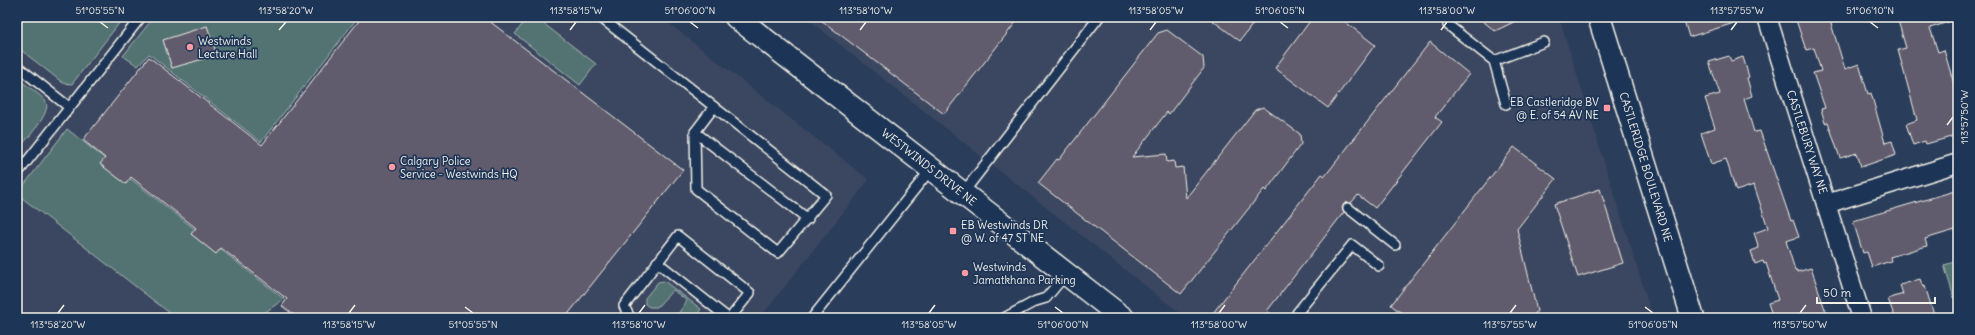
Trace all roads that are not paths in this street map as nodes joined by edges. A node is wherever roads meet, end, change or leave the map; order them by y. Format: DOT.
graph roads {
  1 [pos="141,17"];
  2 [pos="600,17"];
  3 [pos="736,17"];
  4 [pos="1099,17"];
  5 [pos="1599,17"];
  6 [pos="1767,17"];
  7 [pos="1448,25"];
  8 [pos="1544,42"];
  9 [pos="1494,61"];
  10 [pos="17,66"];
  11 [pos="1506,104"];
  12 [pos="69,107"];
  13 [pos="714,107"];
  14 [pos="695,132"];
  15 [pos="1958,163"];
  16 [pos="931,169"];
  17 [pos="17,174"];
  18 [pos="963,193"];
  19 [pos="1826,204"];
  20 [pos="1348,208"];
  21 [pos="808,219"];
  22 [pos="1395,245"];
  23 [pos="658,262"];
  24 [pos="1379,266"];
  25 [pos="1066,274"];
  26 [pos="630,318"];
  27 [pos="729,318"];
  28 [pos="812,318"];
  29 [pos="1004,318"];
  30 [pos="1122,318"];
  31 [pos="1303,318"];
  32 [pos="1693,318"];
  33 [pos="1862,318"];
  1 -- 12 [label="lane"];
  2 -- 13 [label="lane"];
  3 -- 16 [label="street, WESTWINDS DRIVE NE"];
  4 -- 18 [label="lane"];
  5 -- 32 [label="street, CASTLERIDGE BOULEVARD NE"];
  6 -- 19 [label="street, CASTLEBURY WAY NE"];
  7 -- 9 [label="lane"];
  8 -- 9 [label="lane"];
  9 -- 11 [label="lane"];
  10 -- 12 [label="lane"];
  12 -- 17 [label="lane"];
  13 -- 14 [label="lane"];
  13 -- 21 [label="lane"];
  14 -- 21 [label="lane"];
  14 -- 21 [label="lane"];
  15 -- 19 [label="street, CASTLEBURY WAY NE"];
  16 -- 18 [label="street, WESTWINDS DRIVE NE"];
  16 -- 28 [label="lane"];
  18 -- 25 [label="street, WESTWINDS DRIVE NE"];
  19 -- 33 [label="street"];
  20 -- 22 [label="lane"];
  23 -- 26 [label="lane"];
  23 -- 27 [label="lane"];
  23 -- 27 [label="lane"];
  24 -- 31 [label="lane"];
  25 -- 29 [label="lane"];
  25 -- 30 [label="street, WESTWINDS DRIVE NE"];
}
